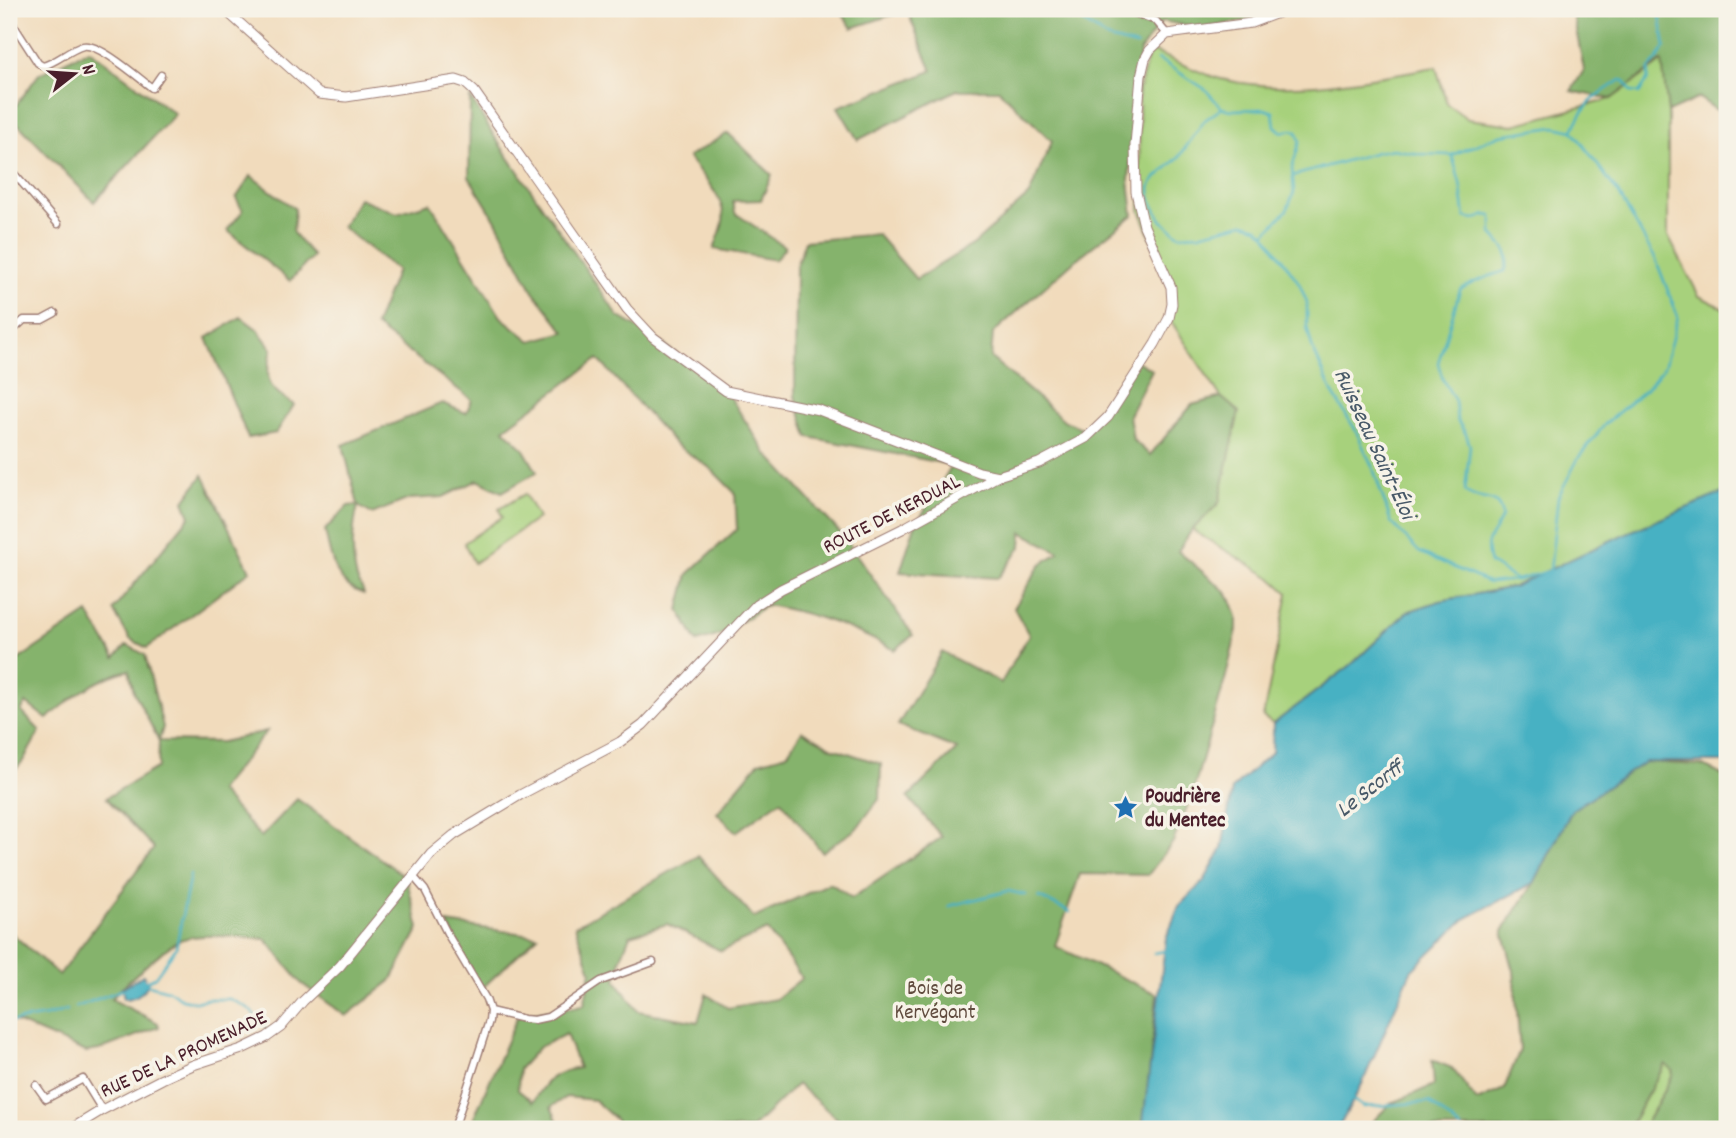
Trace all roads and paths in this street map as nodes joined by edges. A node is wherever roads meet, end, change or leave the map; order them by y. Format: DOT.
graph roads {
  1 [pos="224,9"];
  2 [pos="1124,9"];
  3 [pos="1288,9"];
  4 [pos="9,18"];
  5 [pos="1167,34"];
  6 [pos="161,75"];
  7 [pos="9,168"];
  8 [pos="58,224"];
  9 [pos="55,313"];
  10 [pos="9,334"];
  11 [pos="998,475"];
  12 [pos="413,876"];
  13 [pos="653,962"];
  14 [pos="490,1011"];
  15 [pos="36,1085"];
  16 [pos="102,1110"];
  17 [pos="71,1129"];
  18 [pos="454,1129"];
  1 -- 11 [label="street"];
  2 -- 5 [label="street"];
  3 -- 5 [label="street"];
  4 -- 6 [label="street"];
  5 -- 11 [label="street, ROUTE DE KERDUAL"];
  7 -- 8 [label="street"];
  9 -- 10 [label="street"];
  11 -- 12 [label="street, ROUTE DE KERDUAL"];
  12 -- 14 [label="street"];
  12 -- 16 [label="street, RUE DE LA PROMENADE"];
  13 -- 14 [label="street"];
  14 -- 18 [label="street"];
  15 -- 16 [label="street"];
  16 -- 17 [label="street, RUE DE LA PROMENADE"];
}
